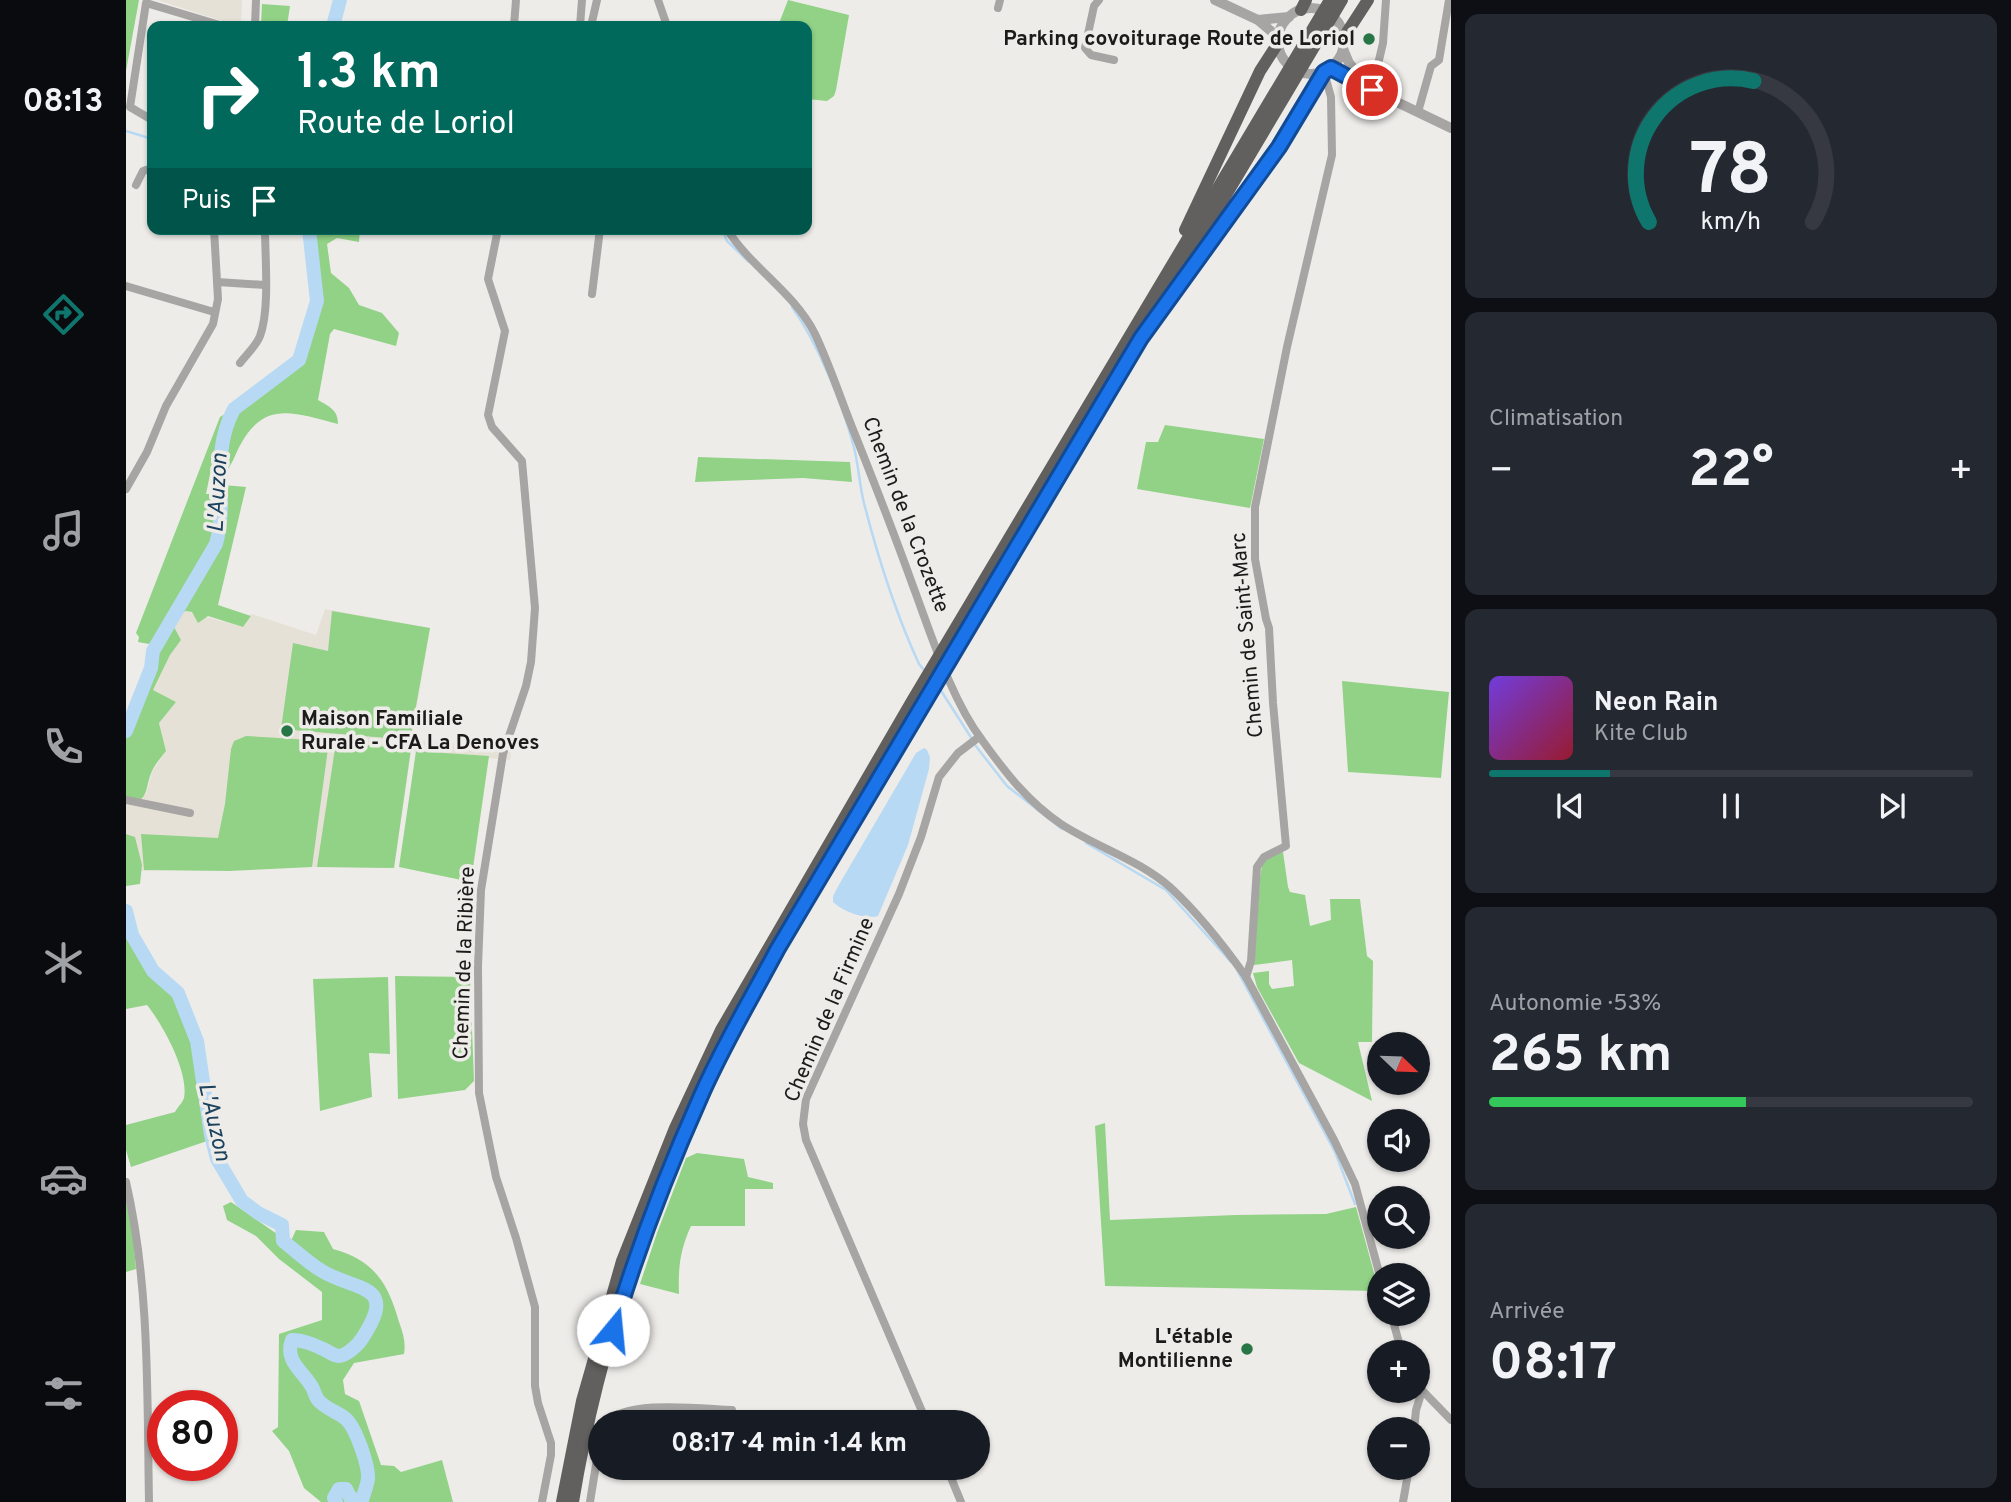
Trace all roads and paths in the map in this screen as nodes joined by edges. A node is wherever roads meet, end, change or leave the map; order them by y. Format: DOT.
graph roads {
  1 [pos="256,0"];
  2 [pos="516,0"];
  3 [pos="582,0"];
  4 [pos="597,0"];
  5 [pos="658,0"];
  6 [pos="1099,0"];
  7 [pos="1215,0"];
  8 [pos="1330,0"];
  9 [pos="1342,0"];
  10 [pos="1368,0"];
  11 [pos="1386,0"];
  12 [pos="1448,0"];
  13 [pos="1305,6"];
  14 [pos="1289,17"];
  15 [pos="1258,20"];
  16 [pos="205,21"];
  17 [pos="255,21"];
  18 [pos="514,21"];
  19 [pos="580,21"];
  20 [pos="592,21"];
  21 [pos="665,21"];
  22 [pos="1343,38"];
  23 [pos="1279,45"];
  24 [pos="1114,60"];
  25 [pos="1324,71"];
  26 [pos="1372,90"];
  27 [pos="1418,113"];
  28 [pos="147,117"];
  29 [pos="1451,128"];
  30 [pos="147,170"];
  31 [pos="136,186"];
  32 [pos="214,235"];
  33 [pos="265,235"];
  34 [pos="497,235"];
  35 [pos="599,235"];
  36 [pos="731,235"];
  37 [pos="217,282"];
  38 [pos="265,285"];
  39 [pos="126,286"];
  40 [pos="592,294"];
  41 [pos="214,312"];
  42 [pos="1136,336"];
  43 [pos="240,363"];
  44 [pos="126,489"];
  45 [pos="968,620"];
  46 [pos="979,737"];
  47 [pos="126,800"];
  48 [pos="190,813"];
  49 [pos="1246,977"];
  50 [pos="126,1182"];
  51 [pos="1376,1263"];
  52 [pos="1430,1399"];
  53 [pos="637,1410"];
  54 [pos="732,1410"];
  55 [pos="921,1410"];
  56 [pos="1451,1420"];
  57 [pos="594,1480"];
  58 [pos="952,1480"];
  59 [pos="1407,1480"];
  60 [pos="149,1502"];
  61 [pos="542,1502"];
  62 [pos="562,1502"];
  63 [pos="573,1502"];
  64 [pos="590,1502"];
  65 [pos="961,1502"];
  66 [pos="1404,1502"];
  1 -- 17 [label="street"];
  2 -- 18 [label="street"];
  3 -- 19 [label="street"];
  4 -- 20 [label="street"];
  5 -- 21 [label="street"];
  6 -- 24 [label="street"];
  7 -- 15 [label="street"];
  8 -- 42 [label="highway"];
  9 -- 42 [label="highway"];
  10 -- 22 [label="highway"];
  11 -- 26 [label="street"];
  12 -- 27 [label="street"];
  13 -- 14 [label="street"];
  13 -- 22 [label="street"];
  14 -- 15 [label="street"];
  14 -- 23 [label="street"];
  15 -- 23 [label="street"];
  16 -- 28 [label="street"];
  22 -- 25 [label="street"];
  22 -- 26 [label="street"];
  23 -- 25 [label="street"];
  23 -- 42 [label="highway"];
  25 -- 26 [label="street"];
  25 -- 42 [label="highway"];
  25 -- 49 [label="street, Chemin de Saint-Marc"];
  26 -- 27 [label="street"];
  27 -- 29 [label="street"];
  30 -- 31 [label="street"];
  32 -- 37 [label="street"];
  33 -- 38 [label="street"];
  34 -- 61 [label="street, Chemin de la Ribière"];
  35 -- 40 [label="street"];
  36 -- 46 [label="street, Chemin de la Crozette"];
  37 -- 38 [label="street"];
  37 -- 41 [label="street"];
  38 -- 43 [label="street"];
  39 -- 41 [label="street"];
  41 -- 44 [label="street"];
  42 -- 45 [label="highway"];
  45 -- 62 [label="highway"];
  45 -- 63 [label="highway"];
  46 -- 49 [label="street, Chemin de la Crozette"];
  46 -- 55 [label="street, Chemin de la Firmine"];
  47 -- 48 [label="street"];
  49 -- 51 [label="street, Chemin de la Crozette"];
  50 -- 60 [label="street"];
  52 -- 56 [label="street"];
  53 -- 54 [label="street"];
  57 -- 64 [label="street"];
  58 -- 65 [label="street"];
  59 -- 66 [label="street"];
}
